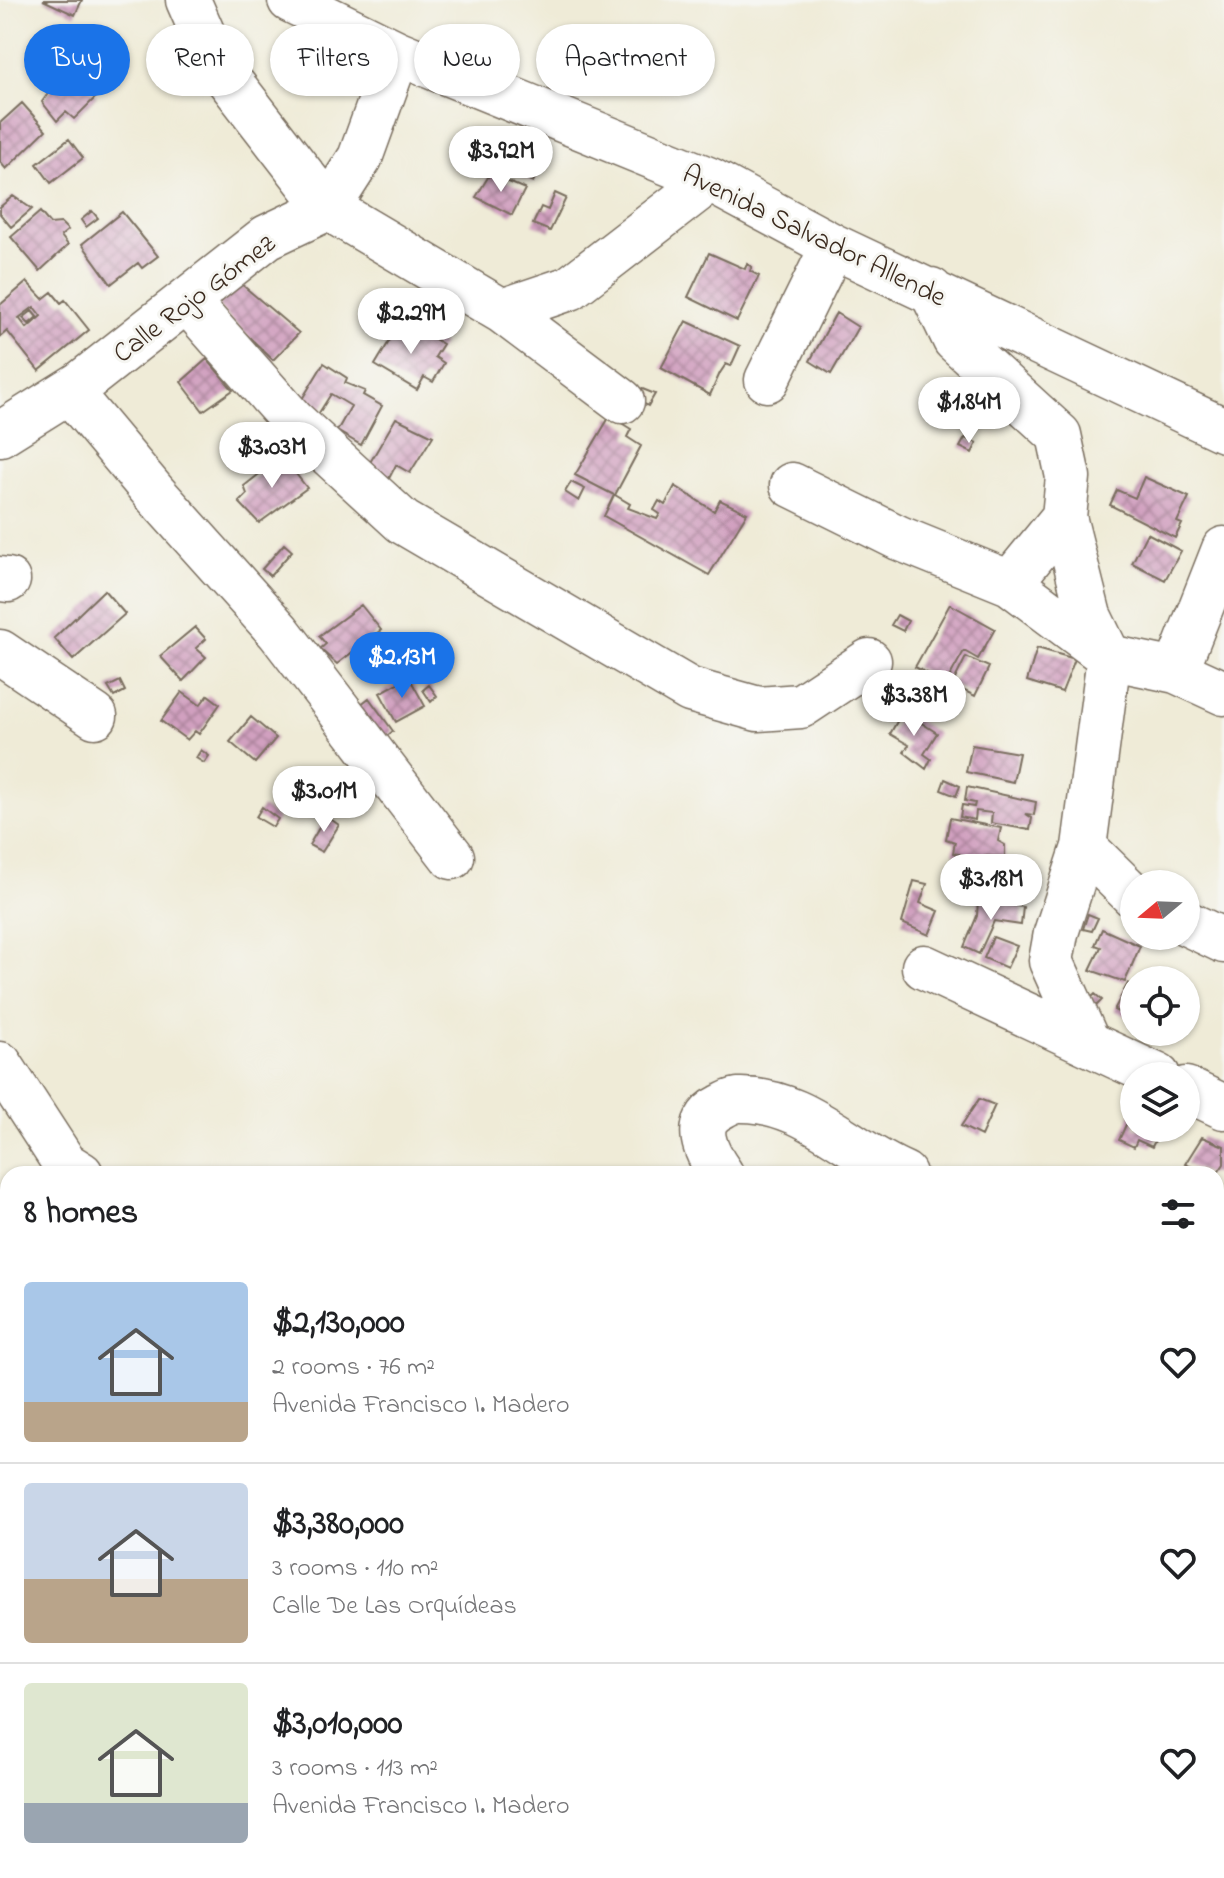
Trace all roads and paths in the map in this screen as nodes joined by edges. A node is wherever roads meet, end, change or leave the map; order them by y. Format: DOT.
graph roads {
  1 [pos="188,0"];
  2 [pos="290,0"];
  3 [pos="339,24"];
  4 [pos="398,53"];
  5 [pos="382,96"];
  6 [pos="710,180"];
  7 [pos="328,208"];
  8 [pos="833,246"];
  9 [pos="931,290"];
  10 [pos="187,301"];
  11 [pos="502,311"];
  12 [pos="767,380"];
  13 [pos="69,391"];
  14 [pos="622,401"];
  15 [pos="3,427"];
  16 [pos="1224,430"];
  17 [pos="792,485"];
  18 [pos="1064,517"];
  19 [pos="1224,549"];
  20 [pos="1010,583"];
  21 [pos="0,652"];
  22 [pos="1109,657"];
  23 [pos="869,661"];
  24 [pos="1176,671"];
  25 [pos="1224,693"];
  26 [pos="95,716"];
  27 [pos="1084,847"];
  28 [pos="452,857"];
  29 [pos="1120,882"];
  30 [pos="1200,930"];
  31 [pos="1224,941"];
  32 [pos="924,967"];
  33 [pos="1088,1043"];
  34 [pos="1128,1062"];
  35 [pos="0,1064"];
  36 [pos="1200,1096"];
  37 [pos="1224,1107"];
  38 [pos="65,1166"];
  39 [pos="716,1166"];
  40 [pos="891,1166"];
  1 -- 7 [label="street"];
  2 -- 3 [label="street, Avenida Salvador Allende"];
  4 -- 6 [label="street, Avenida Salvador Allende"];
  5 -- 7 [label="street"];
  6 -- 8 [label="street, Avenida Salvador Allende"];
  6 -- 11 [label="street"];
  7 -- 10 [label="street, Calle Rojo Gómez"];
  7 -- 11 [label="street"];
  8 -- 9 [label="street, Avenida Salvador Allende"];
  8 -- 12 [label="street"];
  9 -- 16 [label="street, Avenida Salvador Allende"];
  9 -- 18 [label="street"];
  10 -- 13 [label="street, Calle Rojo Gómez"];
  10 -- 23 [label="street"];
  11 -- 14 [label="street"];
  13 -- 15 [label="street, Calle Rojo Gómez"];
  13 -- 28 [label="street"];
  17 -- 20 [label="street"];
  18 -- 20 [label="street"];
  18 -- 22 [label="street"];
  19 -- 24 [label="street"];
  20 -- 22 [label="street"];
  21 -- 26 [label="street"];
  22 -- 24 [label="street"];
  22 -- 27 [label="street"];
  24 -- 25 [label="street"];
  27 -- 29 [label="street"];
  27 -- 33 [label="street"];
  30 -- 31 [label="street"];
  32 -- 33 [label="street"];
  33 -- 34 [label="street"];
  35 -- 38 [label="street"];
  36 -- 37 [label="street"];
  39 -- 40 [label="street"];
}
